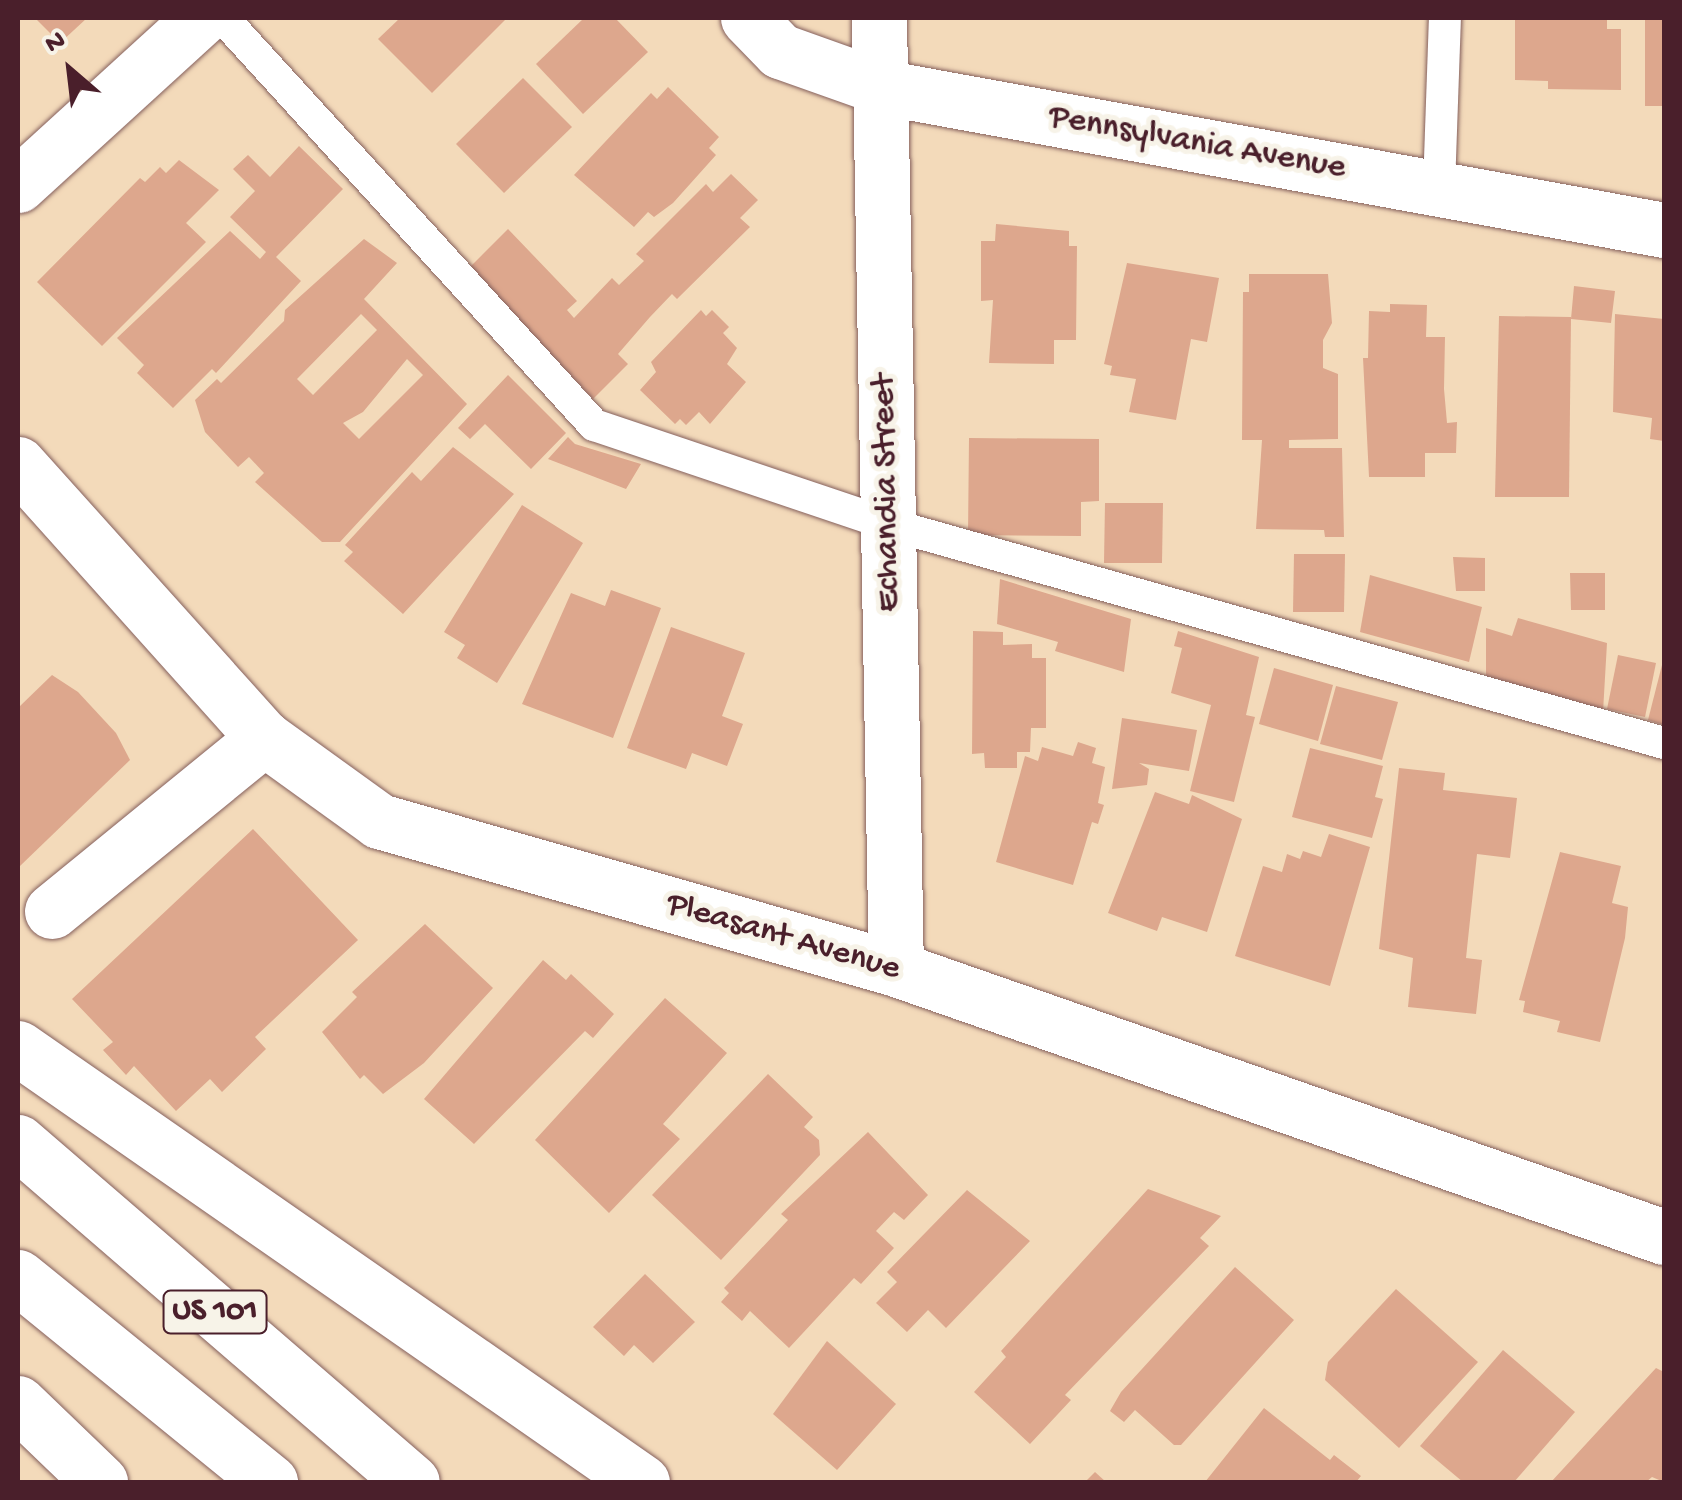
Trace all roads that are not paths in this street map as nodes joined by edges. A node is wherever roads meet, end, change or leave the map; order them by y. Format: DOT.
graph roads {
  1 [pos="201,18"];
  2 [pos="223,18"];
  3 [pos="748,18"];
  4 [pos="878,18"];
  5 [pos="1444,18"];
  6 [pos="881,87"];
  7 [pos="18,185"];
  8 [pos="1439,188"];
  9 [pos="1664,230"];
  10 [pos="18,464"];
  11 [pos="888,524"];
  12 [pos="264,738"];
  13 [pos="1664,743"];
  14 [pos="52,911"];
  15 [pos="896,969"];
  16 [pos="18,1048"];
  17 [pos="18,1142"];
  18 [pos="1664,1237"];
  19 [pos="18,1277"];
  20 [pos="18,1403"];
  21 [pos="100,1482"];
  22 [pos="270,1482"];
  23 [pos="412,1482"];
  24 [pos="642,1482"];
  1 -- 7 [label="main road"];
  2 -- 11 [label="lane"];
  3 -- 6 [label="main road, Pennsylvania Avenue"];
  4 -- 6 [label="main road, Echandia Street"];
  5 -- 8 [label="lane"];
  6 -- 8 [label="main road, Pennsylvania Avenue"];
  6 -- 11 [label="main road, Echandia Street"];
  8 -- 9 [label="main road, Pennsylvania Avenue"];
  10 -- 12 [label="main road, Pleasant Avenue"];
  11 -- 13 [label="lane"];
  11 -- 15 [label="main road, Echandia Street"];
  12 -- 14 [label="main road"];
  12 -- 15 [label="main road, Pleasant Avenue"];
  15 -- 18 [label="main road, Pleasant Avenue"];
  16 -- 24 [label="main road"];
  17 -- 23 [label="main road, US 101"];
  19 -- 22 [label="main road, US 101"];
  20 -- 21 [label="main road"];
}
